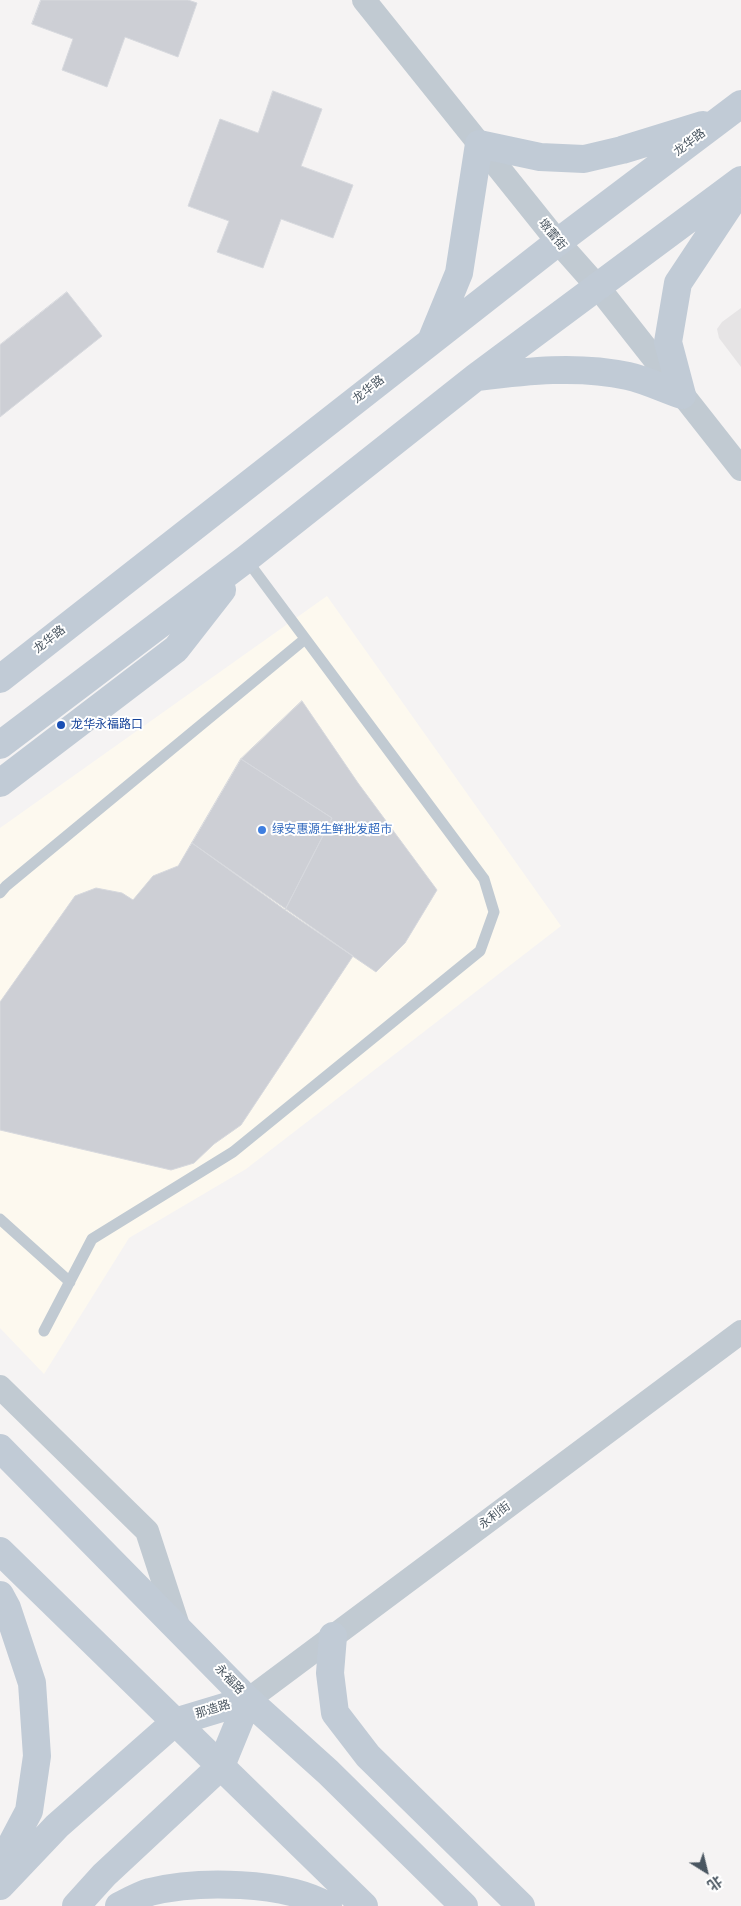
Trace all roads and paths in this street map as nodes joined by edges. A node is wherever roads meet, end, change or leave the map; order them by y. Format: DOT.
graph roads {
  1 [pos="364,0"];
  2 [pos="731,112"];
  3 [pos="479,144"];
  4 [pos="741,180"];
  5 [pos="741,188"];
  6 [pos="558,242"];
  7 [pos="597,286"];
  8 [pos="430,342"];
  9 [pos="476,377"];
  10 [pos="682,395"];
  11 [pos="741,469"];
  12 [pos="246,559"];
  13 [pos="305,639"];
  14 [pos="0,679"];
  15 [pos="0,744"];
  16 [pos="0,783"];
  17 [pos="0,893"];
  18 [pos="0,1219"];
  19 [pos="70,1282"];
  20 [pos="44,1331"];
  21 [pos="741,1332"];
  22 [pos="0,1387"];
  23 [pos="0,1448"];
  24 [pos="0,1551"];
  25 [pos="0,1594"];
  26 [pos="179,1629"];
  27 [pos="0,1636"];
  28 [pos="333,1636"];
  29 [pos="24,1660"];
  30 [pos="248,1700"];
  31 [pos="175,1722"];
  32 [pos="221,1766"];
  33 [pos="315,1858"];
  34 [pos="0,1866"];
  35 [pos="0,1886"];
  36 [pos="76,1906"];
  37 [pos="119,1906"];
  38 [pos="328,1906"];
  39 [pos="337,1906"];
  40 [pos="364,1906"];
  41 [pos="464,1906"];
  42 [pos="521,1906"];
  1 -- 3 [label="street, 墩蕾街"];
  2 -- 3 [label="main road"];
  2 -- 6 [label="main road, 龙华路"];
  3 -- 6 [label="street, 墩蕾街"];
  3 -- 8 [label="main road"];
  4 -- 7 [label="main road"];
  5 -- 10 [label="main road"];
  6 -- 7 [label="street, 墩蕾街"];
  6 -- 8 [label="main road, 龙华路"];
  7 -- 9 [label="main road"];
  7 -- 10 [label="street, 墩蕾街"];
  8 -- 14 [label="main road, 龙华路"];
  9 -- 10 [label="main road"];
  9 -- 12 [label="main road"];
  10 -- 11 [label="street, 墩蕾街"];
  12 -- 13 [label="lane"];
  12 -- 15 [label="main road"];
  12 -- 16 [label="main road"];
  13 -- 17 [label="lane"];
  13 -- 19 [label="lane"];
  18 -- 19 [label="lane"];
  19 -- 20 [label="lane"];
  21 -- 28 [label="street, 永利街"];
  22 -- 26 [label="street"];
  23 -- 26 [label="main road, 永福路"];
  24 -- 31 [label="main road"];
  25 -- 29 [label="main road"];
  26 -- 30 [label="main road, 永福路"];
  27 -- 29 [label="street"];
  28 -- 30 [label="street, 永利街"];
  28 -- 42 [label="main road"];
  29 -- 34 [label="main road"];
  30 -- 31 [label="main road, 那造路"];
  30 -- 32 [label="main road, 那造路"];
  30 -- 41 [label="main road, 永福路"];
  31 -- 32 [label="main road"];
  31 -- 35 [label="main road, 那造路"];
  32 -- 33 [label="main road"];
  32 -- 36 [label="main road, 那造路"];
  33 -- 39 [label="street"];
  33 -- 40 [label="main road"];
  37 -- 38 [label="main road"];
}
